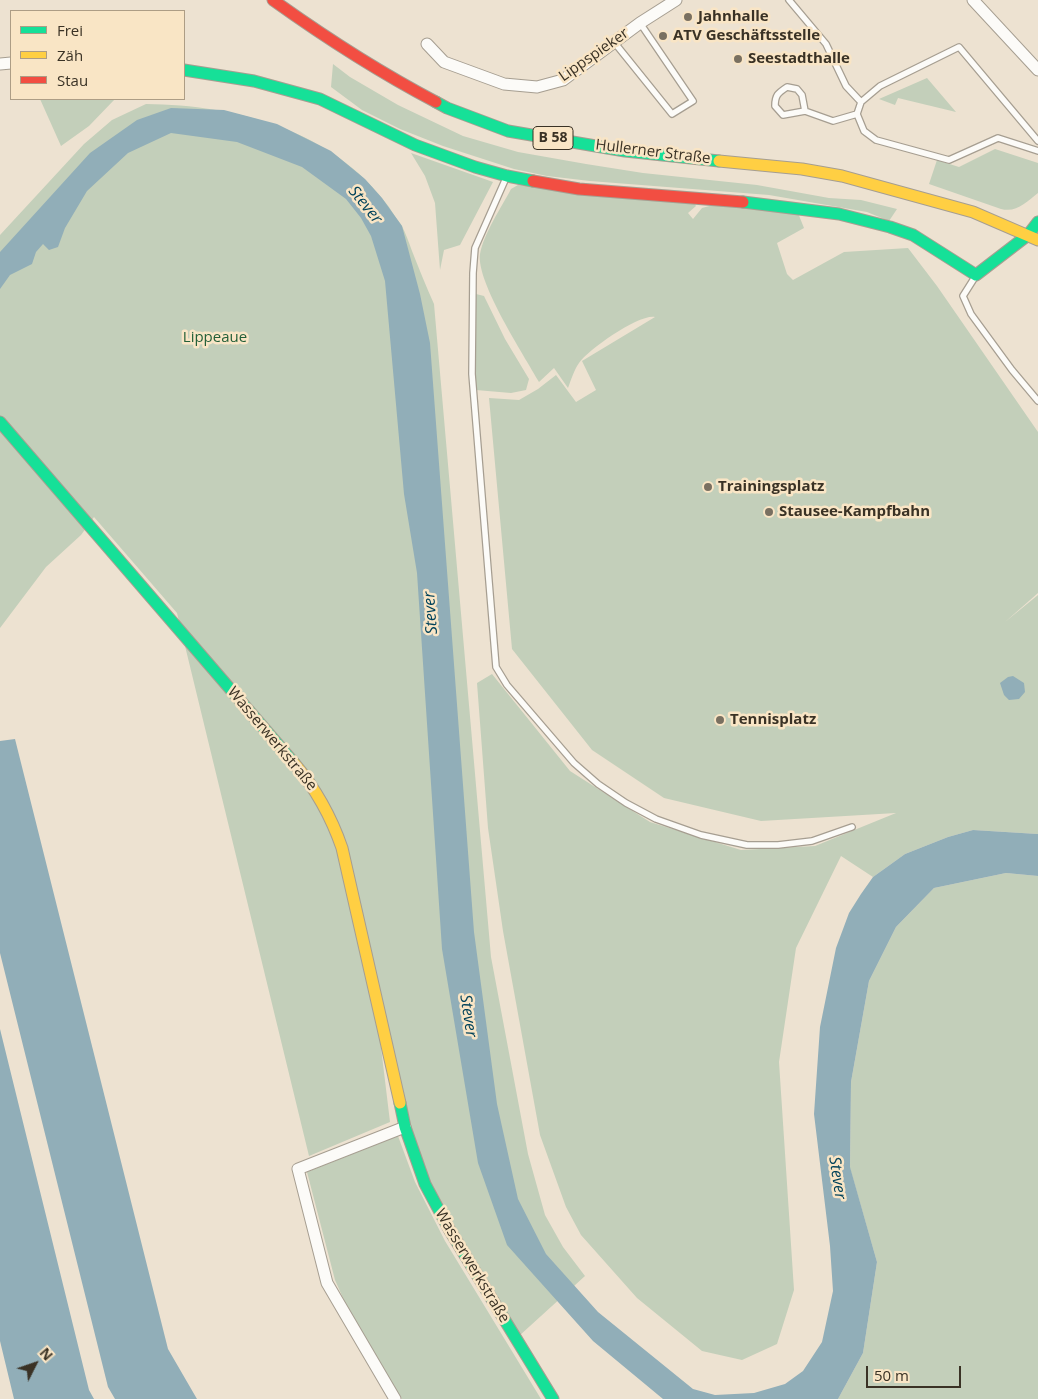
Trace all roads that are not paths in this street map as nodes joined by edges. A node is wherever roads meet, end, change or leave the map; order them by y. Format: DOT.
graph roads {
  1 [pos="273,0"];
  2 [pos="676,0"];
  3 [pos="789,0"];
  4 [pos="972,0"];
  5 [pos="640,23"];
  6 [pos="614,42"];
  7 [pos="427,44"];
  8 [pos="185,70"];
  9 [pos="1038,70"];
  10 [pos="861,102"];
  11 [pos="805,110"];
  12 [pos="857,114"];
  13 [pos="1038,142"];
  14 [pos="1038,151"];
  15 [pos="507,176"];
  16 [pos="1038,222"];
  17 [pos="1033,238"];
  18 [pos="976,275"];
  19 [pos="1038,402"];
  20 [pos="0,422"];
  21 [pos="852,827"];
  22 [pos="405,1128"];
  23 [pos="395,1399"];
  24 [pos="552,1399"];
  1 -- 17 [label="street, Hullerner Straße / B 58"];
  2 -- 5 [label="street, Lippspieker"];
  3 -- 10 [label="lane"];
  4 -- 9 [label="street"];
  5 -- 6 [label="street, Lippspieker"];
  5 -- 6 [label="lane"];
  6 -- 7 [label="street, Lippspieker"];
  8 -- 15 [label="street"];
  10 -- 12 [label="lane"];
  10 -- 13 [label="lane"];
  11 -- 11 [label="lane"];
  11 -- 12 [label="lane"];
  12 -- 14 [label="lane"];
  15 -- 18 [label="street"];
  15 -- 21 [label="lane"];
  16 -- 17 [label="street"];
  17 -- 18 [label="street"];
  18 -- 19 [label="lane"];
  20 -- 22 [label="street, Wasserwerkstraße"];
  22 -- 23 [label="street"];
  22 -- 24 [label="street, Wasserwerkstraße"];
}
